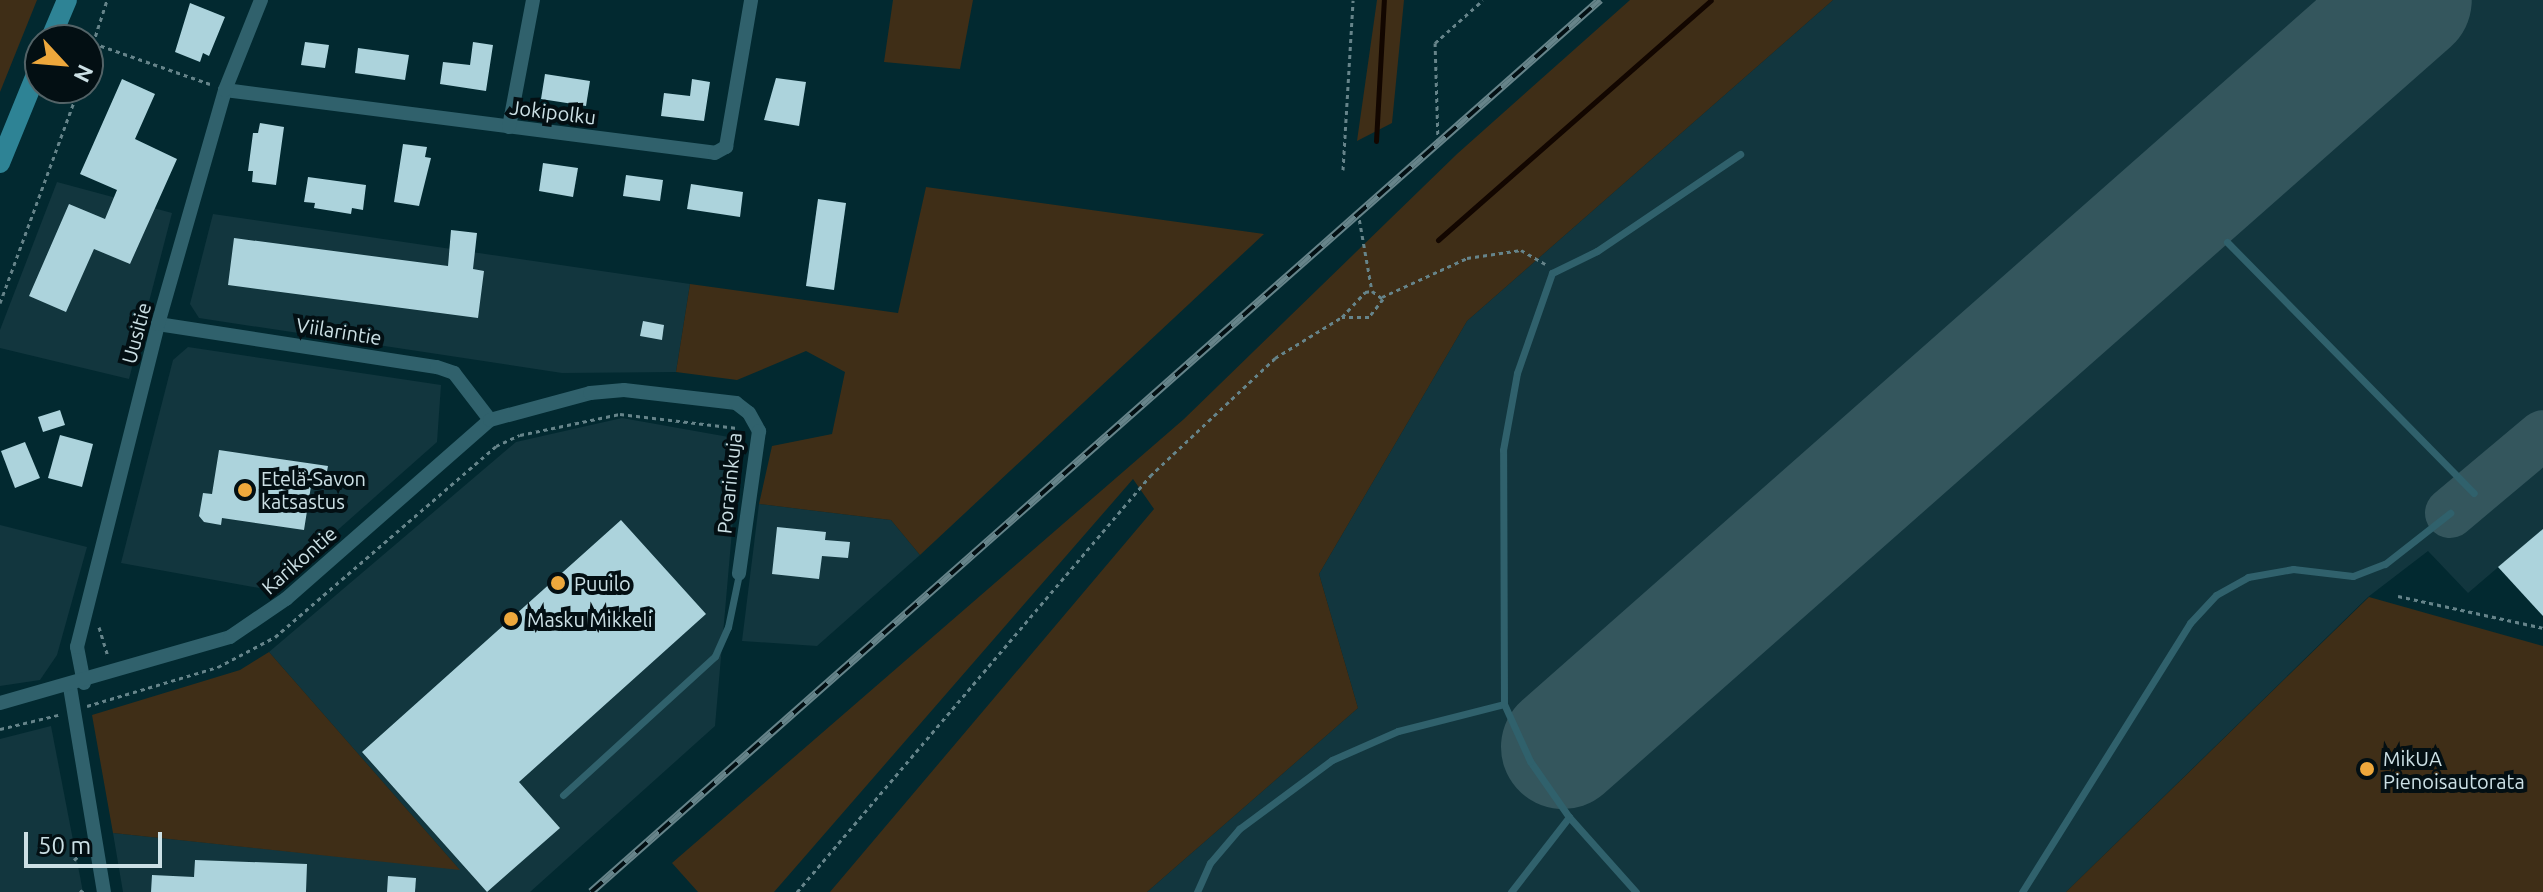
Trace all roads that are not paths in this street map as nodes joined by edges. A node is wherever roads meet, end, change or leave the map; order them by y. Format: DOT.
graph roads {
  1 [pos="67,0"];
  2 [pos="261,0"];
  3 [pos="533,0"];
  4 [pos="751,0"];
  5 [pos="57,24"];
  6 [pos="225,90"];
  7 [pos="24,104"];
  8 [pos="509,127"];
  9 [pos="1740,154"];
  10 [pos="0,163"];
  11 [pos="2227,242"];
  12 [pos="158,324"];
  13 [pos="736,403"];
  14 [pos="490,420"];
  15 [pos="2474,493"];
  16 [pos="2450,513"];
  17 [pos="739,574"];
  18 [pos="77,685"];
  19 [pos="0,703"];
  20 [pos="1504,704"];
  21 [pos="563,795"];
  22 [pos="1569,817"];
  23 [pos="104,892"];
  24 [pos="1197,892"];
  25 [pos="1511,892"];
  26 [pos="1636,892"];
  27 [pos="2022,892"];
  1 -- 5 [label="main road"];
  2 -- 6 [label="street, Uusitie"];
  3 -- 8 [label="street"];
  4 -- 8 [label="street, Jokipolku"];
  6 -- 8 [label="street, Jokipolku"];
  6 -- 12 [label="street, Uusitie"];
  7 -- 10 [label="main road"];
  9 -- 20 [label="lane"];
  11 -- 15 [label="lane"];
  12 -- 14 [label="street, Viilarintie"];
  12 -- 18 [label="street, Uusitie"];
  13 -- 14 [label="street, Karikontie"];
  13 -- 17 [label="street, Porarinkuja"];
  14 -- 18 [label="street, Karikontie"];
  16 -- 27 [label="lane"];
  17 -- 21 [label="lane"];
  18 -- 19 [label="street, Karikontie"];
  18 -- 23 [label="street, Uusitie"];
  20 -- 22 [label="lane"];
  20 -- 24 [label="lane"];
  22 -- 25 [label="lane"];
  22 -- 26 [label="lane"];
}
